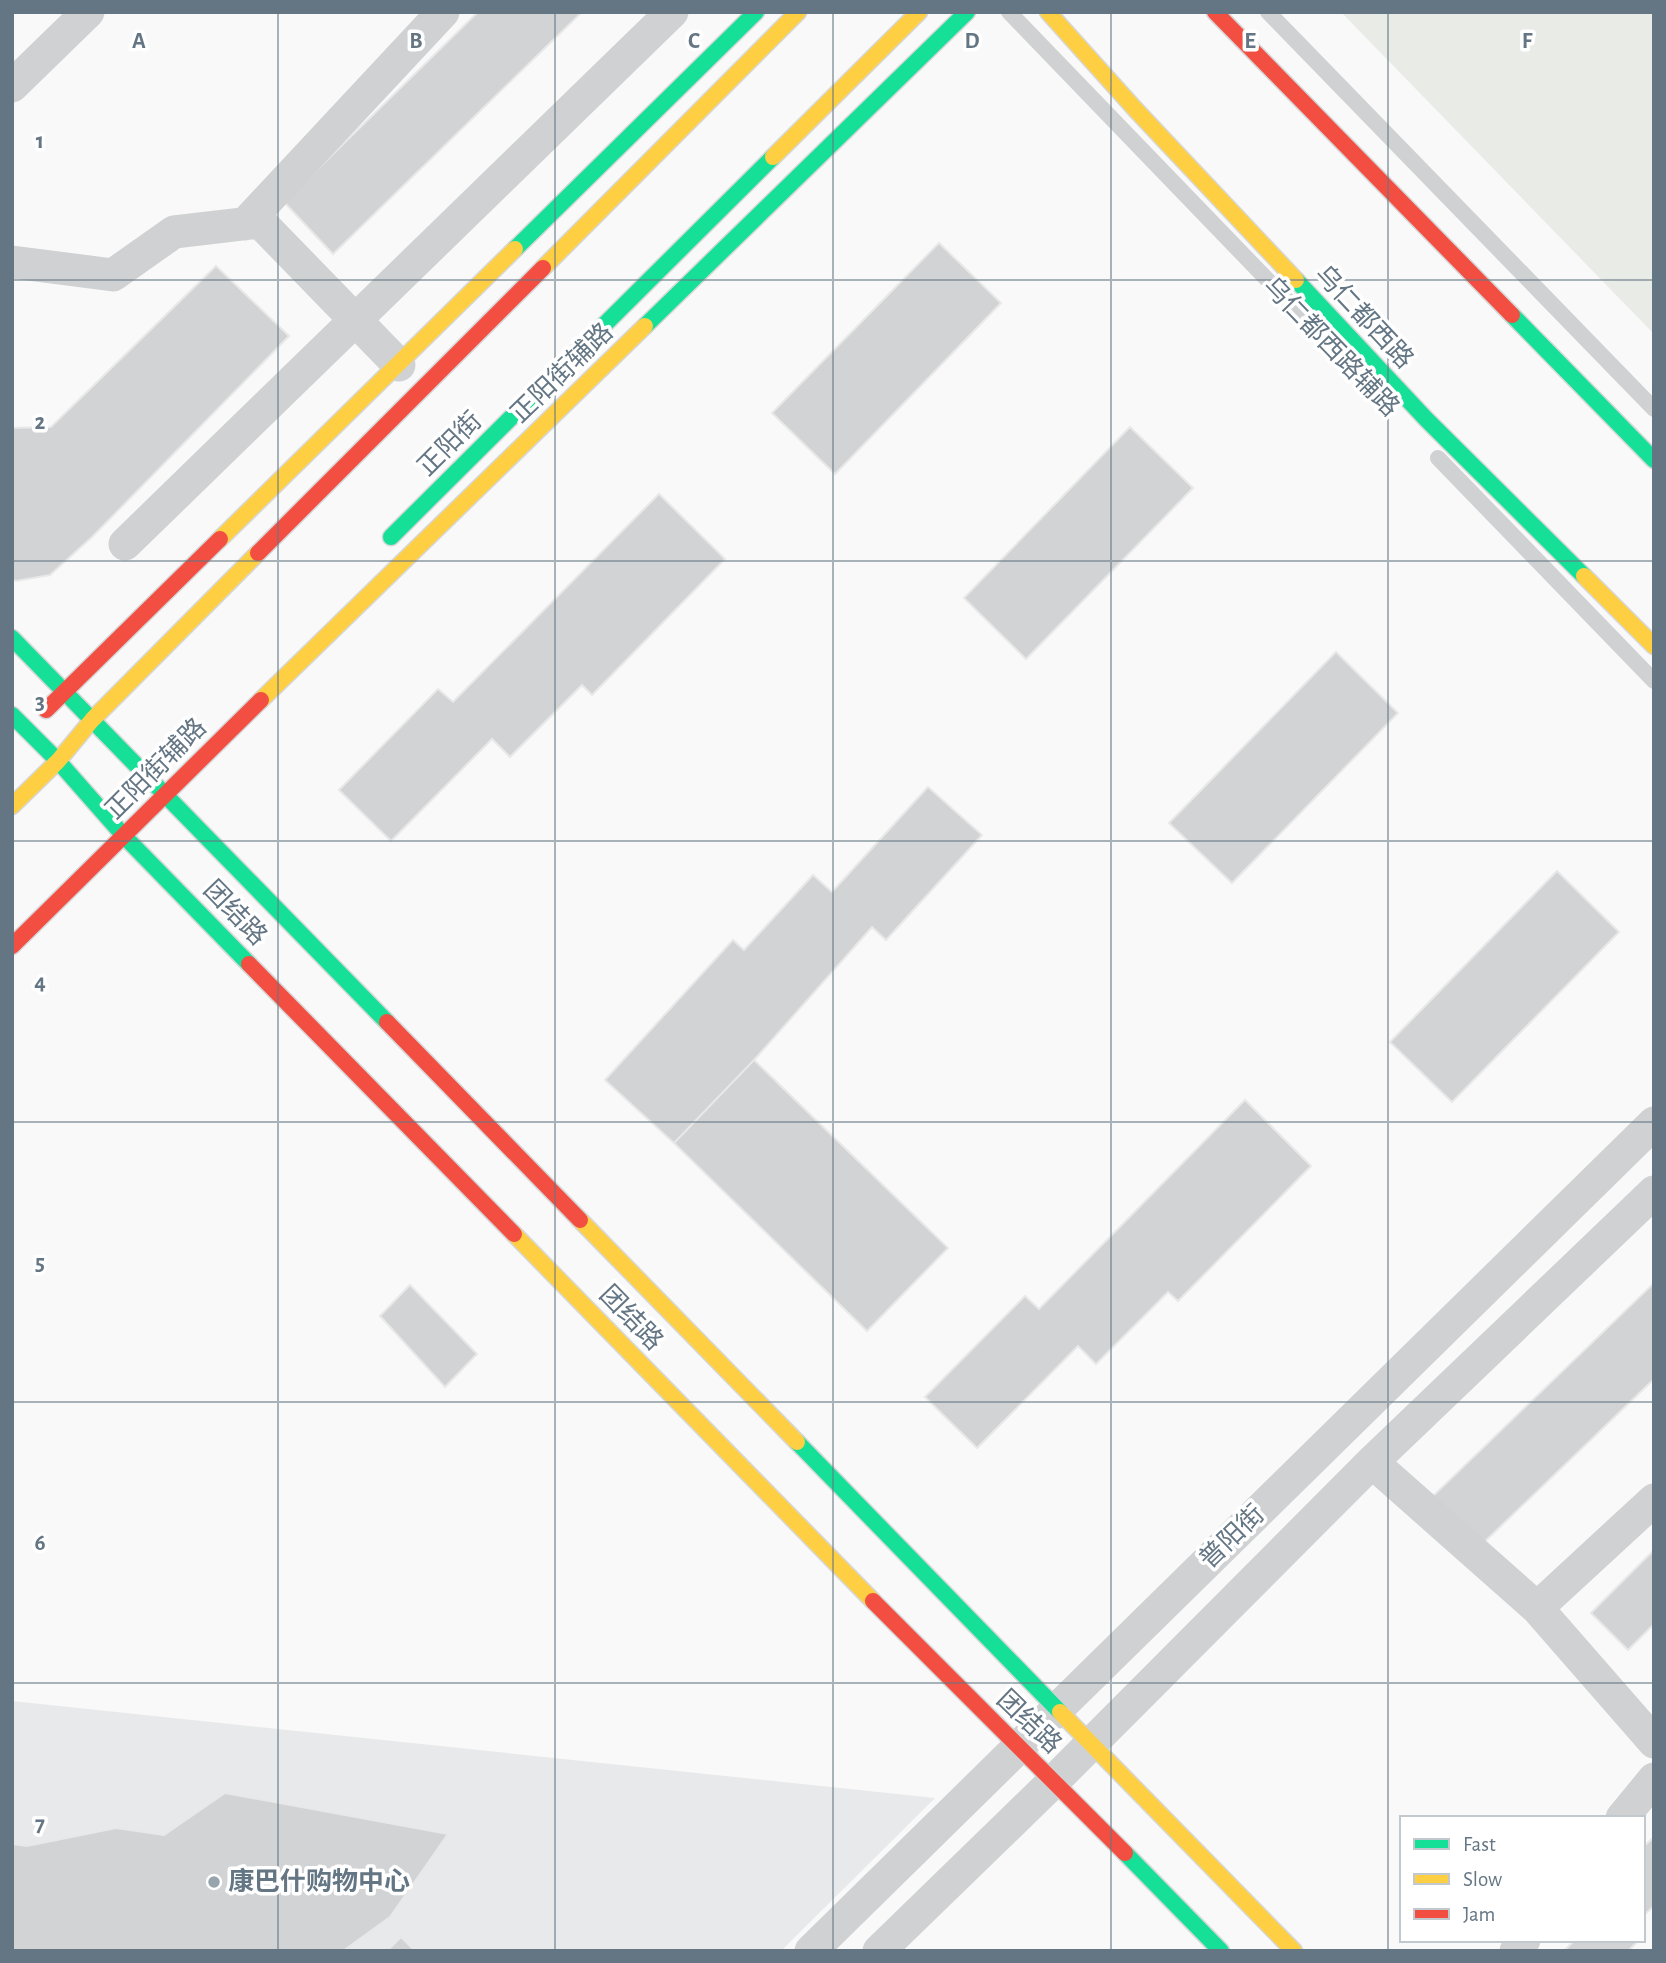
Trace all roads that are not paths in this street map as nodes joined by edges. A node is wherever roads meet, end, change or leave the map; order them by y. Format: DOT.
graph roads {
  1 [pos="88,12"];
  2 [pos="443,12"];
  3 [pos="671,12"];
  4 [pos="756,12"];
  5 [pos="798,12"];
  6 [pos="919,12"];
  7 [pos="967,12"];
  8 [pos="1009,12"];
  9 [pos="1048,12"];
  10 [pos="1215,12"];
  11 [pos="1268,12"];
  12 [pos="15,77"];
  13 [pos="245,224"];
  14 [pos="12,262"];
  15 [pos="355,320"];
  16 [pos="399,365"];
  17 [pos="1375,392"];
  18 [pos="1654,409"];
  19 [pos="1423,442"];
  20 [pos="1654,460"];
  21 [pos="125,544"];
  22 [pos="376,551"];
  23 [pos="12,638"];
  24 [pos="1654,646"];
  25 [pos="1654,681"];
  26 [pos="65,691"];
  27 [pos="12,715"];
  28 [pos="92,720"];
  29 [pos="27,730"];
  30 [pos="12,745"];
  31 [pos="58,761"];
  32 [pos="166,793"];
  33 [pos="12,806"];
  34 [pos="124,836"];
  35 [pos="12,946"];
  36 [pos="1654,1123"];
  37 [pos="1654,1192"];
  38 [pos="1372,1462"];
  39 [pos="1654,1500"];
  40 [pos="1537,1608"];
  41 [pos="1057,1709"];
  42 [pos="1654,1742"];
  43 [pos="1091,1743"];
  44 [pos="1017,1747"];
  45 [pos="1654,1779"];
  46 [pos="1054,1781"];
  47 [pos="1624,1816"];
  48 [pos="811,1951"];
  49 [pos="879,1951"];
  50 [pos="1221,1951"];
  51 [pos="1294,1951"];
  1 -- 12 [label="street"];
  2 -- 13 [label="street"];
  3 -- 15 [label="street"];
  4 -- 16 [label="street"];
  5 -- 28 [label="street"];
  6 -- 22 [label="street, 正阳街"];
  7 -- 32 [label="street, 正阳街辅路"];
  8 -- 17 [label="lane, 乌仁都西路辅路"];
  9 -- 24 [label="street, 乌仁都西路"];
  10 -- 20 [label="street"];
  11 -- 18 [label="lane"];
  13 -- 14 [label="street"];
  13 -- 15 [label="street"];
  15 -- 16 [label="street"];
  15 -- 21 [label="street"];
  16 -- 26 [label="street"];
  19 -- 25 [label="lane"];
  23 -- 26 [label="street"];
  26 -- 28 [label="street"];
  26 -- 29 [label="street"];
  27 -- 29 [label="street, 团结路"];
  28 -- 31 [label="street"];
  28 -- 32 [label="street"];
  29 -- 30 [label="street"];
  29 -- 31 [label="street, 团结路"];
  31 -- 33 [label="street"];
  31 -- 34 [label="street, 团结路"];
  32 -- 34 [label="street, 正阳街辅路"];
  32 -- 41 [label="street"];
  34 -- 35 [label="street, 正阳街辅路"];
  34 -- 44 [label="street, 团结路"];
  36 -- 41 [label="street, 普阳街"];
  37 -- 38 [label="street, 普阳街"];
  38 -- 40 [label="street"];
  38 -- 43 [label="street, 普阳街"];
  39 -- 40 [label="street"];
  40 -- 42 [label="street"];
  41 -- 43 [label="street"];
  41 -- 44 [label="street, 普阳街"];
  43 -- 46 [label="street, 普阳街"];
  43 -- 51 [label="street"];
  44 -- 46 [label="street, 团结路"];
  44 -- 48 [label="street, 普阳街"];
  45 -- 47 [label="street"];
  46 -- 49 [label="street, 普阳街"];
  46 -- 50 [label="street, 团结路"];
}
